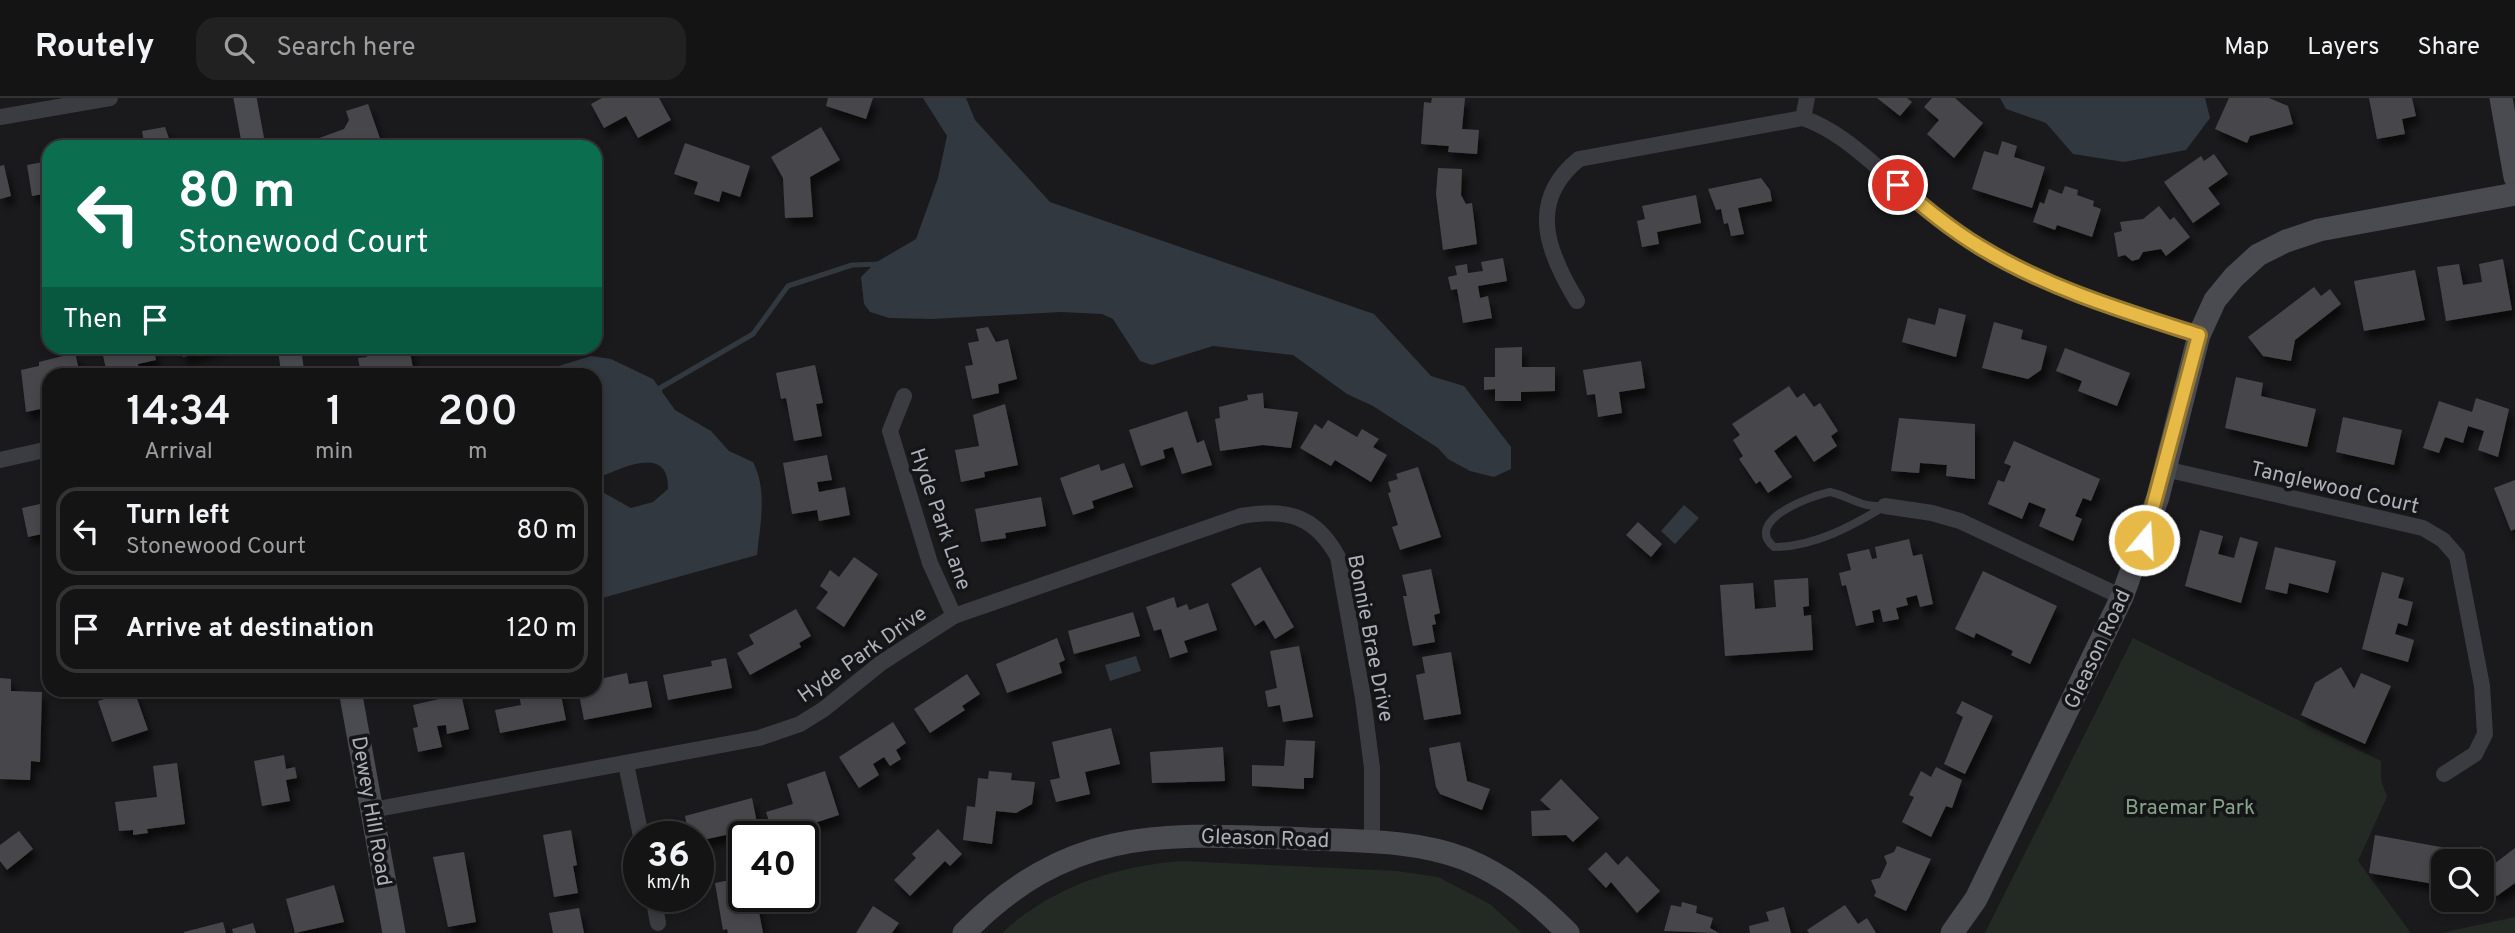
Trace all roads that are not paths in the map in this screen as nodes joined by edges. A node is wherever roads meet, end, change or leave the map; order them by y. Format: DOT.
graph roads {
  1 [pos="110,98"];
  2 [pos="245,98"];
  3 [pos="1807,98"];
  4 [pos="2501,98"];
  5 [pos="0,117"];
  6 [pos="1803,118"];
  7 [pos="253,140"];
  8 [pos="2515,177"];
  9 [pos="2515,194"];
  10 [pos="1577,301"];
  11 [pos="2199,335"];
  12 [pos="904,396"];
  13 [pos="42,451"];
  14 [pos="0,460"];
  15 [pos="2165,469"];
  16 [pos="1885,506"];
  17 [pos="1241,516"];
  18 [pos="2122,597"];
  19 [pos="954,616"];
  20 [pos="351,697"];
  21 [pos="626,764"];
  22 [pos="2444,774"];
  23 [pos="372,810"];
  24 [pos="638,821"];
  25 [pos="1372,842"];
  26 [pos="656,912"];
  27 [pos="658,923"];
  28 [pos="394,933"];
  29 [pos="964,933"];
  30 [pos="1568,933"];
  31 [pos="1952,933"];
  1 -- 5 [label="street"];
  2 -- 7 [label="street"];
  3 -- 6 [label="street"];
  4 -- 8 [label="street"];
  6 -- 10 [label="street"];
  6 -- 11 [label="street"];
  9 -- 11 [label="street, Gleason Road"];
  11 -- 15 [label="street, Gleason Road"];
  12 -- 19 [label="street, Hyde Park Lane"];
  13 -- 14 [label="street"];
  15 -- 18 [label="street, Gleason Road"];
  15 -- 22 [label="street, Tanglewood Court"];
  16 -- 16 [label="lane"];
  16 -- 18 [label="street"];
  17 -- 19 [label="street, Hyde Park Drive"];
  17 -- 25 [label="street, Bonnie Brae Drive"];
  18 -- 31 [label="street, Gleason Road"];
  19 -- 21 [label="street, Hyde Park Drive"];
  20 -- 23 [label="street, Dewey Hill Road"];
  21 -- 23 [label="street, Hyde Park Drive"];
  21 -- 24 [label="street"];
  23 -- 28 [label="street, Dewey Hill Road"];
  25 -- 29 [label="street, Gleason Road"];
  25 -- 30 [label="street, Gleason Road"];
  26 -- 27 [label="street"];
}
